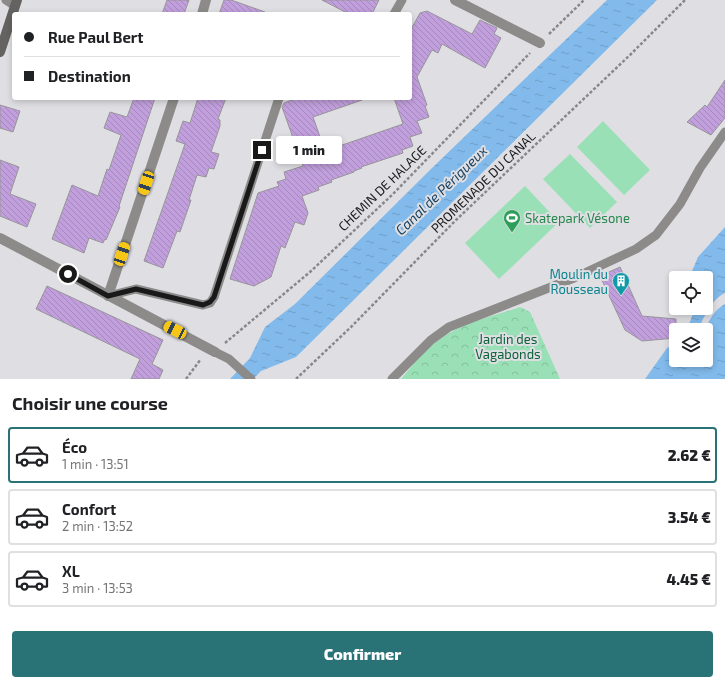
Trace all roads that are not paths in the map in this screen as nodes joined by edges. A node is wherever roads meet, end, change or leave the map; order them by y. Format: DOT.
graph roads {
  1 [pos="6,0"];
  2 [pos="206,0"];
  3 [pos="402,0"];
  4 [pos="455,0"];
  5 [pos="16,3"];
  6 [pos="203,12"];
  7 [pos="395,12"];
  8 [pos="3,30"];
  9 [pos="540,43"];
  10 [pos="0,52"];
  11 [pos="173,100"];
  12 [pos="278,100"];
  13 [pos="725,132"];
  14 [pos="0,238"];
  15 [pos="108,296"];
  16 [pos="215,352"];
  17 [pos="250,379"];
  18 [pos="392,379"];
  1 -- 5 [label="lane"];
  2 -- 6 [label="street"];
  3 -- 7 [label="lane"];
  4 -- 9 [label="street"];
  5 -- 8 [label="main road"];
  8 -- 10 [label="main road"];
  11 -- 15 [label="street"];
  12 -- 15 [label="lane"];
  13 -- 18 [label="lane"];
  14 -- 15 [label="street"];
  15 -- 16 [label="street"];
  16 -- 17 [label="lane"];
}
